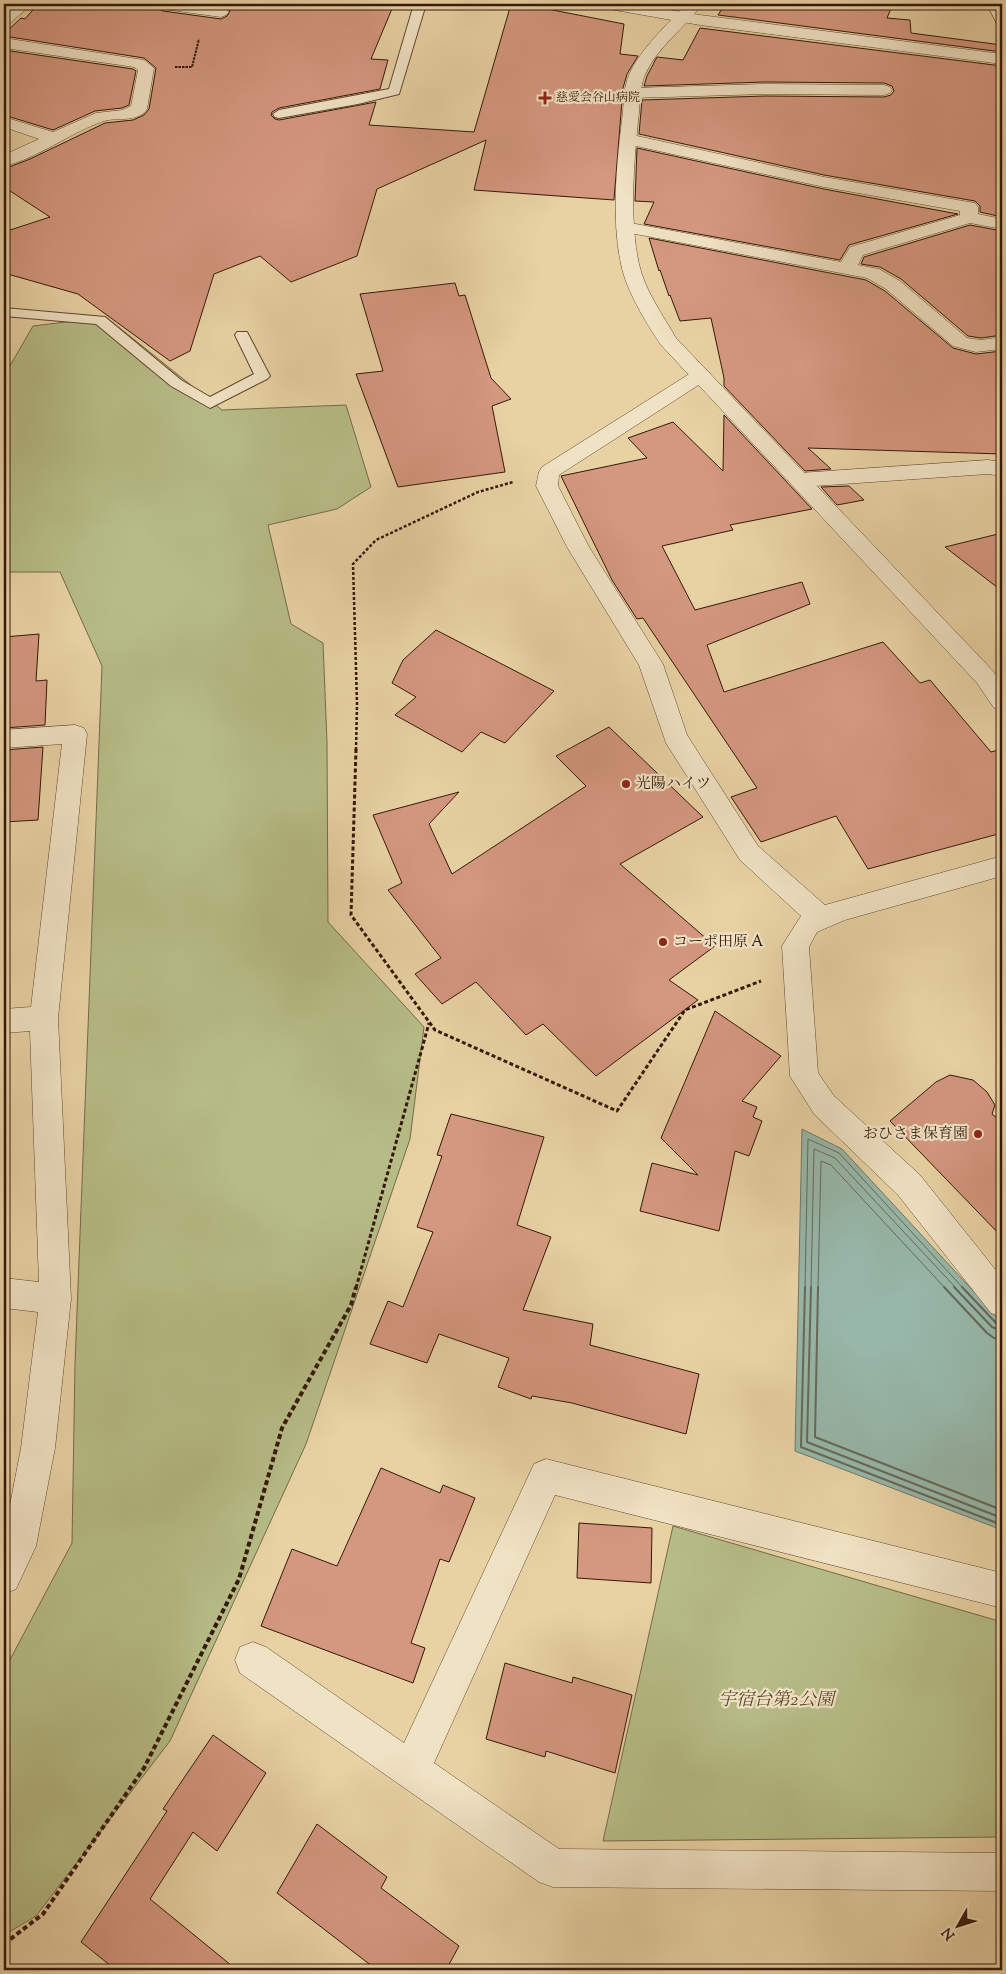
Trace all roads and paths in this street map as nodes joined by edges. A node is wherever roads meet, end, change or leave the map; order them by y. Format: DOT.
graph roads {
  1 [pos="24,4"];
  2 [pos="163,4"];
  3 [pos="420,4"];
  4 [pos="609,4"];
  5 [pos="994,4"];
  6 [pos="688,11"];
  7 [pos="221,12"];
  8 [pos="4,20"];
  9 [pos="1002,21"];
  10 [pos="4,42"];
  11 [pos="1002,59"];
  12 [pos="142,65"];
  13 [pos="884,90"];
  14 [pos="633,93"];
  15 [pos="279,114"];
  16 [pos="4,122"];
  17 [pos="53,138"];
  18 [pos="628,139"];
  19 [pos="4,161"];
  20 [pos="969,218"];
  21 [pos="1002,224"];
  22 [pos="625,227"];
  23 [pos="847,269"];
  24 [pos="4,312"];
  25 [pos="242,335"];
  26 [pos="1002,343"];
  27 [pos="701,374"];
  28 [pos="1002,469"];
  29 [pos="549,472"];
  30 [pos="800,480"];
  31 [pos="1002,702"];
  32 [pos="4,739"];
  33 [pos="1002,866"];
  34 [pos="821,918"];
  35 [pos="796,968"];
  36 [pos="44,1018"];
  37 [pos="4,1021"];
  38 [pos="429,1023"];
  39 [pos="4,1293"];
  40 [pos="55,1299"];
  41 [pos="1002,1302"];
  42 [pos="4,1577"];
  43 [pos="1002,1591"];
  44 [pos="253,1660"];
  45 [pos="411,1770"];
  46 [pos="1002,1872"];
  47 [pos="4,1944"];
  1 -- 8 [label="street"];
  2 -- 7 [label="street"];
  3 -- 15 [label="lane"];
  4 -- 6 [label="street"];
  5 -- 9 [label="street"];
  6 -- 11 [label="street"];
  6 -- 14 [label="street"];
  7 -- 12 [label="path"];
  10 -- 12 [label="street"];
  12 -- 17 [label="street"];
  13 -- 14 [label="street"];
  14 -- 18 [label="street"];
  16 -- 17 [label="street"];
  17 -- 19 [label="street"];
  18 -- 20 [label="street"];
  18 -- 22 [label="street"];
  20 -- 21 [label="street"];
  20 -- 23 [label="street"];
  22 -- 23 [label="street"];
  22 -- 27 [label="street"];
  23 -- 26 [label="street"];
  24 -- 25 [label="lane"];
  27 -- 29 [label="street"];
  27 -- 30 [label="street"];
  28 -- 30 [label="street"];
  29 -- 34 [label="street"];
  29 -- 38 [label="path"];
  30 -- 31 [label="street"];
  32 -- 36 [label="street"];
  33 -- 34 [label="street"];
  34 -- 35 [label="street"];
  35 -- 38 [label="path"];
  35 -- 41 [label="street"];
  36 -- 37 [label="street"];
  36 -- 40 [label="street"];
  38 -- 47 [label="path"];
  39 -- 40 [label="street"];
  40 -- 42 [label="street"];
  43 -- 45 [label="street"];
  44 -- 45 [label="street"];
  45 -- 46 [label="street"];
}
